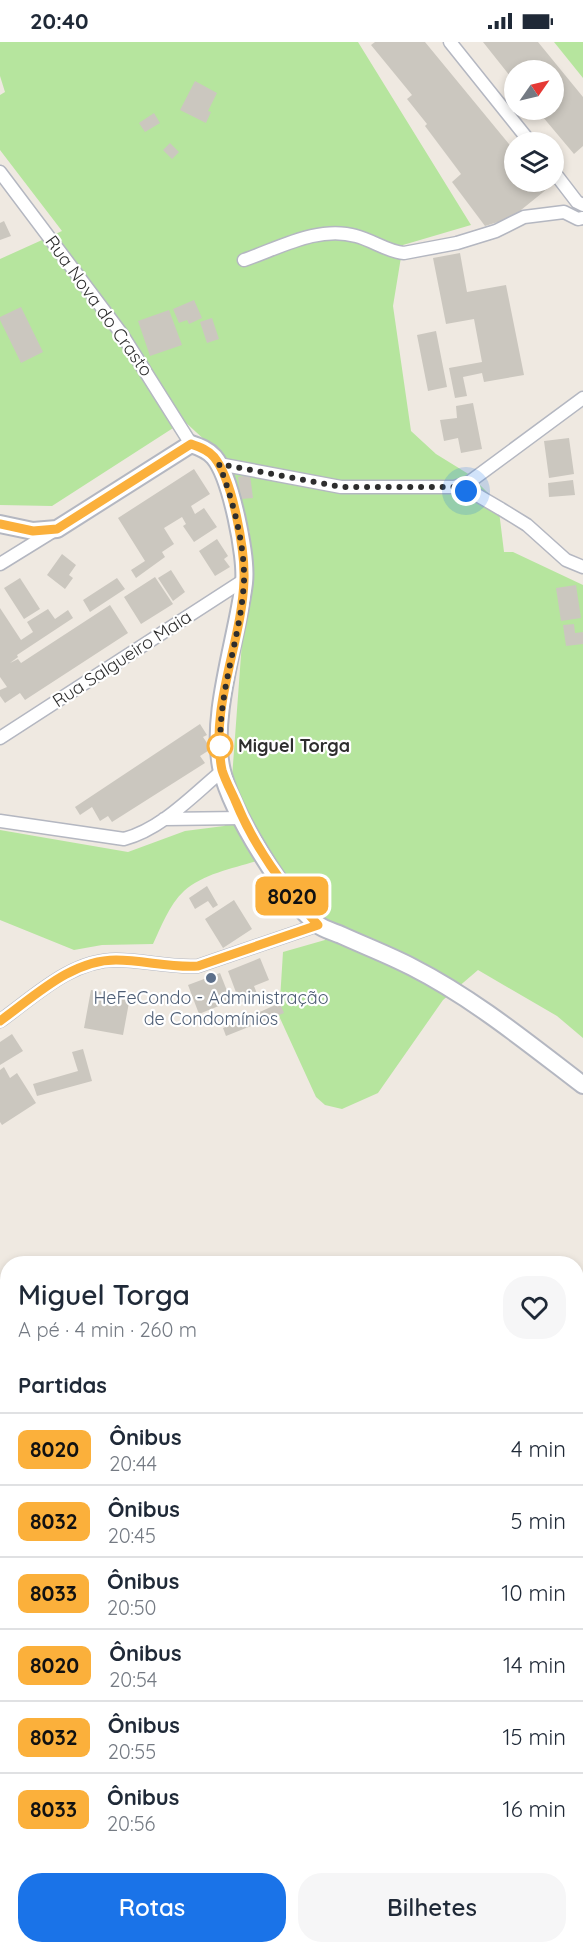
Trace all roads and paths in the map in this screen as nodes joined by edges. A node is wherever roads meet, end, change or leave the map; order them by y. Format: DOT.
graph roads {
  1 [pos="450,42"];
  2 [pos="522,132"];
  3 [pos="0,172"];
  4 [pos="564,184"];
  5 [pos="583,205"];
  6 [pos="583,218"];
  7 [pos="244,260"];
  8 [pos="583,398"];
  9 [pos="191,444"];
  10 [pos="219,464"];
  11 [pos="454,487"];
  12 [pos="0,524"];
  13 [pos="57,529"];
  14 [pos="0,564"];
  15 [pos="583,567"];
  16 [pos="244,580"];
  17 [pos="0,738"];
  18 [pos="222,771"];
  19 [pos="242,818"];
  20 [pos="164,819"];
  21 [pos="0,821"];
  22 [pos="318,925"];
  23 [pos="0,1021"];
  24 [pos="583,1085"];
  1 -- 2 [label="street"];
  3 -- 9 [label="street, Rua Nova do Crasto"];
  4 -- 5 [label="street"];
  6 -- 7 [label="street"];
  8 -- 11 [label="street"];
  9 -- 10 [label="street"];
  9 -- 13 [label="street"];
  10 -- 11 [label="street"];
  10 -- 16 [label="street"];
  11 -- 15 [label="street"];
  12 -- 13 [label="street"];
  13 -- 14 [label="street"];
  16 -- 17 [label="street, Rua Salgueiro Maia"];
  16 -- 18 [label="street"];
  18 -- 19 [label="street"];
  18 -- 20 [label="street"];
  19 -- 20 [label="street"];
  19 -- 22 [label="street"];
  20 -- 21 [label="street"];
  22 -- 23 [label="street"];
  22 -- 24 [label="street"];
}
